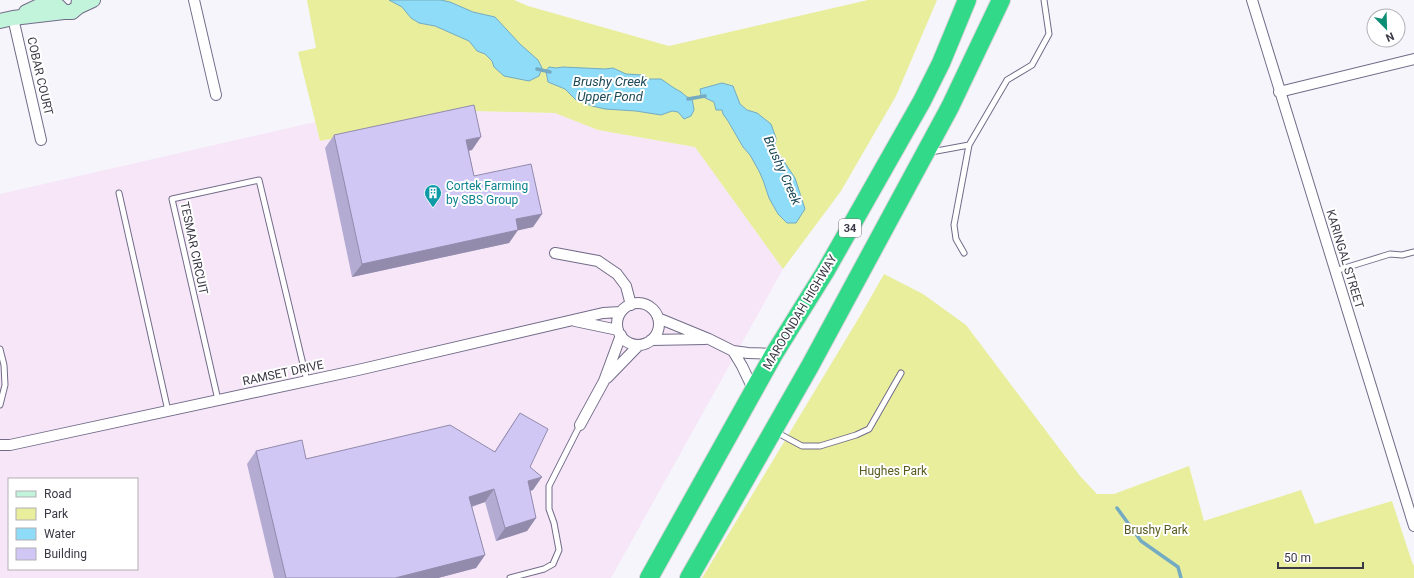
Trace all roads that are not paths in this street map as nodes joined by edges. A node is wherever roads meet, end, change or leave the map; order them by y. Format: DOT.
graph roads {
  1 [pos="52,0"];
  2 [pos="93,0"];
  3 [pos="194,0"];
  4 [pos="967,0"];
  5 [pos="1001,0"];
  6 [pos="1044,0"];
  7 [pos="1252,0"];
  8 [pos="79,3"];
  9 [pos="61,6"];
  10 [pos="6,19"];
  11 [pos="1414,59"];
  12 [pos="1279,92"];
  13 [pos="216,95"];
  14 [pos="41,140"];
  15 [pos="969,145"];
  16 [pos="925,153"];
  17 [pos="119,193"];
  18 [pos="1414,252"];
  19 [pos="555,253"];
  20 [pos="964,253"];
  21 [pos="1335,271"];
  22 [pos="631,305"];
  23 [pos="622,312"];
  24 [pos="658,318"];
  25 [pos="571,321"];
  26 [pos="620,332"];
  27 [pos="709,339"];
  28 [pos="651,340"];
  29 [pos="639,345"];
  30 [pos="0,349"];
  31 [pos="732,351"];
  32 [pos="774,354"];
  33 [pos="901,373"];
  34 [pos="307,381"];
  35 [pos="604,381"];
  36 [pos="754,391"];
  37 [pos="218,400"];
  38 [pos="0,405"];
  39 [pos="168,410"];
  40 [pos="580,425"];
  41 [pos="774,430"];
  42 [pos="0,445"];
  43 [pos="1414,526"];
  44 [pos="510,578"];
  45 [pos="649,578"];
  46 [pos="689,578"];
  1 -- 10 [label="main road"];
  2 -- 8 [label="main road"];
  3 -- 13 [label="street"];
  4 -- 32 [label="highway, MAROONDAH HIGHWAY / 34"];
  5 -- 16 [label="highway, 34"];
  6 -- 15 [label="lane"];
  7 -- 12 [label="street, KARINGAL STREET"];
  8 -- 9 [label="main road"];
  9 -- 10 [label="main road"];
  10 -- 14 [label="street, COBAR COURT"];
  11 -- 12 [label="street"];
  12 -- 21 [label="street, KARINGAL STREET"];
  15 -- 16 [label="lane"];
  15 -- 20 [label="lane"];
  16 -- 41 [label="highway, 34"];
  17 -- 39 [label="lane"];
  18 -- 21 [label="lane"];
  19 -- 22 [label="street"];
  21 -- 43 [label="street, KARINGAL STREET"];
  22 -- 23 [label="street"];
  22 -- 24 [label="street"];
  23 -- 25 [label="street, RAMSET DRIVE"];
  23 -- 26 [label="street"];
  24 -- 27 [label="street"];
  24 -- 28 [label="street"];
  25 -- 26 [label="street, RAMSET DRIVE"];
  25 -- 34 [label="street, RAMSET DRIVE"];
  26 -- 29 [label="street"];
  26 -- 35 [label="street"];
  27 -- 28 [label="street"];
  27 -- 31 [label="street"];
  28 -- 29 [label="street"];
  29 -- 35 [label="street"];
  30 -- 38 [label="lane"];
  31 -- 32 [label="street"];
  31 -- 36 [label="street"];
  32 -- 36 [label="highway, MAROONDAH HIGHWAY / 34"];
  33 -- 41 [label="lane"];
  34 -- 37 [label="street, RAMSET DRIVE"];
  34 -- 37 [label="lane, TESMAR CIRCUIT"];
  35 -- 40 [label="street"];
  36 -- 45 [label="highway, MAROONDAH HIGHWAY / 34"];
  37 -- 39 [label="street, RAMSET DRIVE"];
  39 -- 42 [label="street, RAMSET DRIVE"];
  40 -- 44 [label="lane"];
  41 -- 46 [label="highway, 34"];
}
